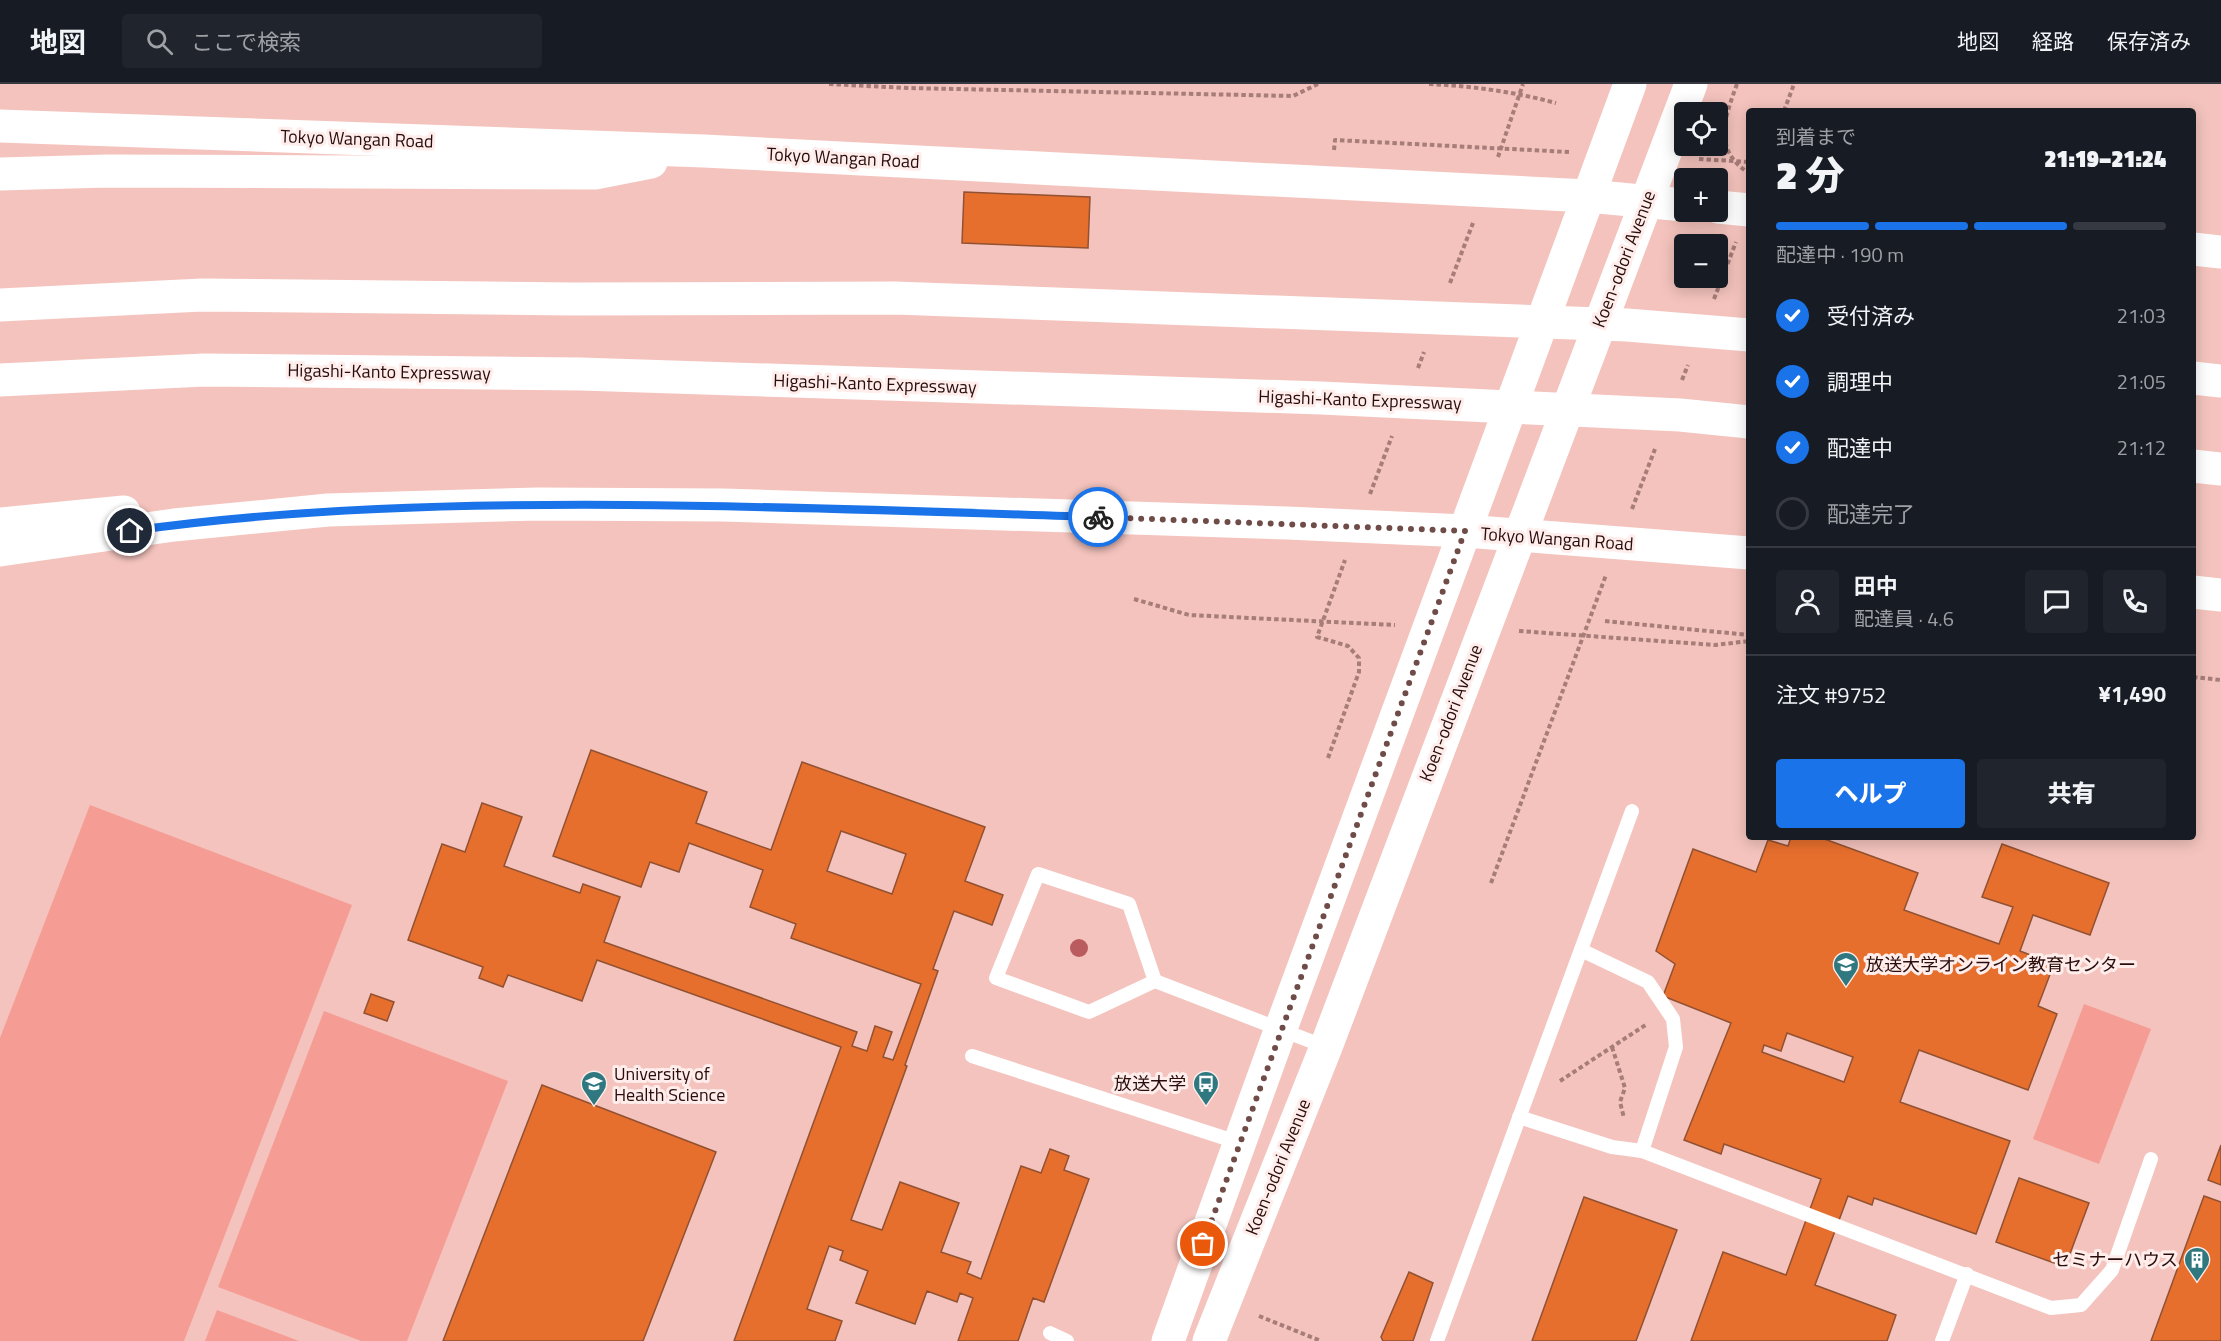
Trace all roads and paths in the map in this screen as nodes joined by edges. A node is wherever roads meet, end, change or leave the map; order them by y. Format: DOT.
graph roads {
  1 [pos="829,84"];
  2 [pos="1318,84"];
  3 [pos="1429,84"];
  4 [pos="1523,84"];
  5 [pos="1630,84"];
  6 [pos="1690,84"];
  7 [pos="1737,84"];
  8 [pos="1794,84"];
  9 [pos="1556,103"];
  10 [pos="1785,108"];
  11 [pos="0,126"];
  12 [pos="1335,140"];
  13 [pos="704,151"];
  14 [pos="1746,171"];
  15 [pos="0,174"];
  16 [pos="1588,196"];
  17 [pos="1647,202"];
  18 [pos="1674,204"];
  19 [pos="1728,208"];
  20 [pos="1746,210"];
  21 [pos="2196,249"];
  22 [pos="2221,252"];
  23 [pos="0,305"];
  24 [pos="1746,335"];
  25 [pos="2196,378"];
  26 [pos="0,380"];
  27 [pos="2221,381"];
  28 [pos="1746,422"];
  29 [pos="2196,466"];
  30 [pos="2221,470"];
  31 [pos="327,510"];
  32 [pos="0,524"];
  33 [pos="1465,531"];
  34 [pos="1518,535"];
  35 [pos="0,550"];
  36 [pos="1746,554"];
  37 [pos="2196,592"];
  38 [pos="2221,595"];
  39 [pos="1134,599"];
  40 [pos="1322,621"];
  41 [pos="1605,621"];
  42 [pos="1746,635"];
  43 [pos="1317,637"];
  44 [pos="1746,641"];
  45 [pos="2196,677"];
  46 [pos="2221,680"];
  47 [pos="1328,758"];
  48 [pos="1632,812"];
  49 [pos="1491,883"];
  50 [pos="1581,950"];
  51 [pos="1155,981"];
  52 [pos="1668,1011"];
  53 [pos="1280,1031"];
  54 [pos="1326,1047"];
  55 [pos="1612,1047"];
  56 [pos="972,1056"];
  57 [pos="1522,1111"];
  58 [pos="1624,1118"];
  59 [pos="1240,1143"];
  60 [pos="1642,1151"];
  61 [pos="2151,1159"];
  62 [pos="1967,1274"];
  63 [pos="1259,1316"];
  64 [pos="1050,1333"];
  65 [pos="1196,1335"];
  66 [pos="1067,1341"];
  67 [pos="1321,1341"];
  68 [pos="1437,1341"];
  69 [pos="1942,1341"];
  1 -- 2 [label="path"];
  3 -- 9 [label="path"];
  4 -- 12 [label="path"];
  5 -- 16 [label="main road, Koen-odori Avenue"];
  6 -- 17 [label="main road, Koen-odori Avenue"];
  7 -- 14 [label="path"];
  8 -- 10 [label="path"];
  11 -- 13 [label="main road, Tokyo Wangan Road"];
  13 -- 15 [label="main road"];
  13 -- 16 [label="main road, Tokyo Wangan Road"];
  16 -- 17 [label="main road, Tokyo Wangan Road"];
  16 -- 33 [label="main road, Koen-odori Avenue"];
  17 -- 18 [label="main road, Tokyo Wangan Road"];
  17 -- 34 [label="main road, Koen-odori Avenue"];
  19 -- 20 [label="main road"];
  21 -- 22 [label="main road"];
  23 -- 24 [label="main road"];
  25 -- 27 [label="main road"];
  26 -- 28 [label="main road, Higashi-Kanto Expressway"];
  29 -- 30 [label="main road"];
  31 -- 32 [label="main road"];
  31 -- 33 [label="main road, Tokyo Wangan Road"];
  31 -- 35 [label="main road, Tokyo Wangan Road"];
  33 -- 34 [label="main road, Tokyo Wangan Road"];
  33 -- 53 [label="main road, Koen-odori Avenue"];
  34 -- 36 [label="main road, Tokyo Wangan Road"];
  34 -- 54 [label="main road, Koen-odori Avenue"];
  37 -- 38 [label="main road"];
  39 -- 40 [label="path"];
  41 -- 42 [label="path"];
  43 -- 47 [label="path"];
  44 -- 49 [label="path"];
  45 -- 46 [label="path"];
  48 -- 50 [label="lane"];
  50 -- 52 [label="lane"];
  50 -- 57 [label="lane"];
  51 -- 51 [label="lane"];
  51 -- 53 [label="lane"];
  52 -- 55 [label="path"];
  52 -- 60 [label="lane"];
  53 -- 54 [label="lane"];
  53 -- 59 [label="main road, Koen-odori Avenue"];
  54 -- 65 [label="main road, Koen-odori Avenue"];
  55 -- 57 [label="path"];
  55 -- 58 [label="path"];
  56 -- 59 [label="lane"];
  57 -- 60 [label="lane"];
  57 -- 68 [label="lane"];
  59 -- 65 [label="main road, Koen-odori Avenue"];
  60 -- 62 [label="lane"];
  61 -- 62 [label="lane"];
  62 -- 69 [label="lane"];
  63 -- 67 [label="path"];
  64 -- 66 [label="lane"];
}
